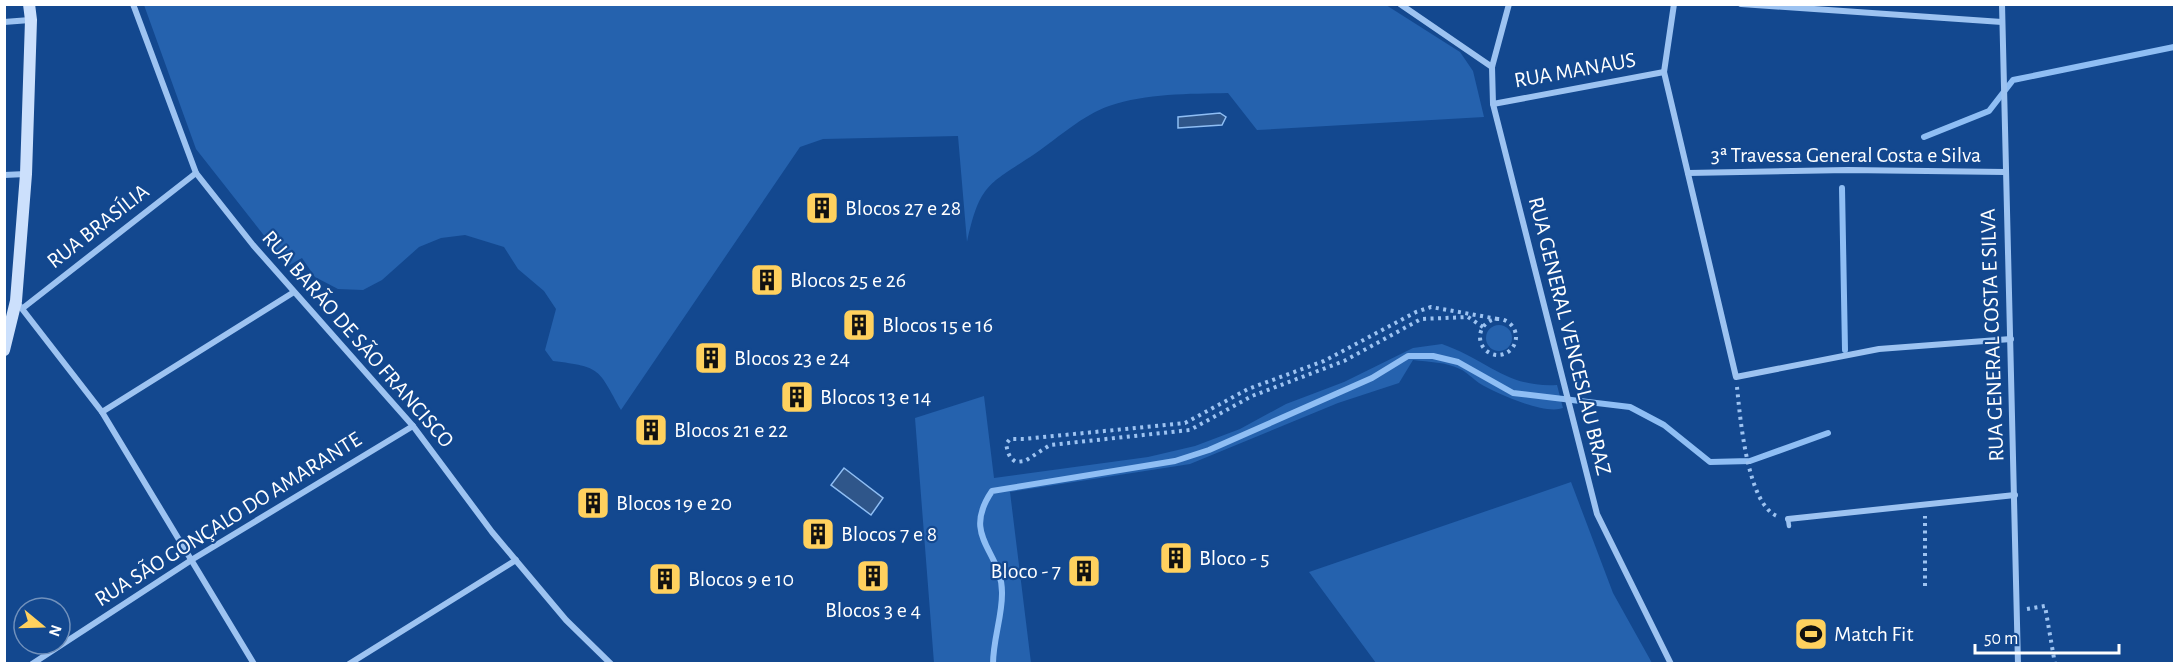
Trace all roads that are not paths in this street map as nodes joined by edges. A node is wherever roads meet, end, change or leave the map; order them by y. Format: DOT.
graph roads {
  1 [pos="29,4"];
  2 [pos="133,4"];
  3 [pos="1400,4"];
  4 [pos="1509,4"];
  5 [pos="1674,4"];
  6 [pos="1741,4"];
  7 [pos="2002,4"];
  8 [pos="31,20"];
  9 [pos="4,22"];
  10 [pos="2002,22"];
  11 [pos="1492,67"];
  12 [pos="1664,72"];
  13 [pos="1492,104"];
  14 [pos="2005,172"];
  15 [pos="196,173"];
  16 [pos="1688,173"];
  17 [pos="26,174"];
  18 [pos="4,175"];
  19 [pos="294,292"];
  20 [pos="19,304"];
  21 [pos="7,321"];
  22 [pos="2011,339"];
  23 [pos="4,350"];
  24 [pos="102,412"];
  25 [pos="413,426"];
  26 [pos="2015,495"];
  27 [pos="1789,523"];
  28 [pos="193,559"];
  29 [pos="516,560"];
  30 [pos="32,663"];
  31 [pos="254,663"];
  32 [pos="349,663"];
  33 [pos="611,663"];
  34 [pos="1671,663"];
  35 [pos="2018,663"];
  1 -- 8 [label="street"];
  2 -- 15 [label="street, RUA BARÃO DE SÃO FRANCISCO"];
  3 -- 11 [label="street"];
  4 -- 11 [label="street, RUA GENERAL VENCESLAU BRAZ"];
  5 -- 12 [label="street"];
  6 -- 10 [label="street"];
  7 -- 10 [label="street, RUA GENERAL COSTA E SILVA"];
  8 -- 9 [label="street"];
  8 -- 17 [label="street"];
  10 -- 14 [label="street, RUA GENERAL COSTA E SILVA"];
  11 -- 13 [label="street, RUA GENERAL VENCESLAU BRAZ"];
  12 -- 13 [label="street, RUA MANAUS"];
  12 -- 16 [label="street"];
  13 -- 34 [label="street, RUA GENERAL VENCESLAU BRAZ"];
  14 -- 16 [label="street, 3ª Travessa General Costa e Silva"];
  14 -- 22 [label="street, RUA GENERAL COSTA E SILVA"];
  15 -- 19 [label="street, RUA BARÃO DE SÃO FRANCISCO"];
  15 -- 20 [label="street, RUA BRASÍLIA"];
  16 -- 22 [label="street"];
  17 -- 18 [label="street"];
  17 -- 20 [label="street"];
  19 -- 24 [label="street"];
  19 -- 25 [label="street, RUA BARÃO DE SÃO FRANCISCO"];
  20 -- 21 [label="street"];
  20 -- 24 [label="street"];
  21 -- 23 [label="street"];
  22 -- 26 [label="street, RUA GENERAL COSTA E SILVA"];
  24 -- 28 [label="street"];
  25 -- 28 [label="street, RUA SÃO GONÇALO DO AMARANTE"];
  25 -- 29 [label="street, RUA BARÃO DE SÃO FRANCISCO"];
  26 -- 27 [label="street"];
  26 -- 35 [label="street, RUA GENERAL COSTA E SILVA"];
  28 -- 30 [label="street, RUA SÃO GONÇALO DO AMARANTE"];
  28 -- 31 [label="street"];
  29 -- 32 [label="street"];
  29 -- 33 [label="street, RUA BARÃO DE SÃO FRANCISCO"];
}
